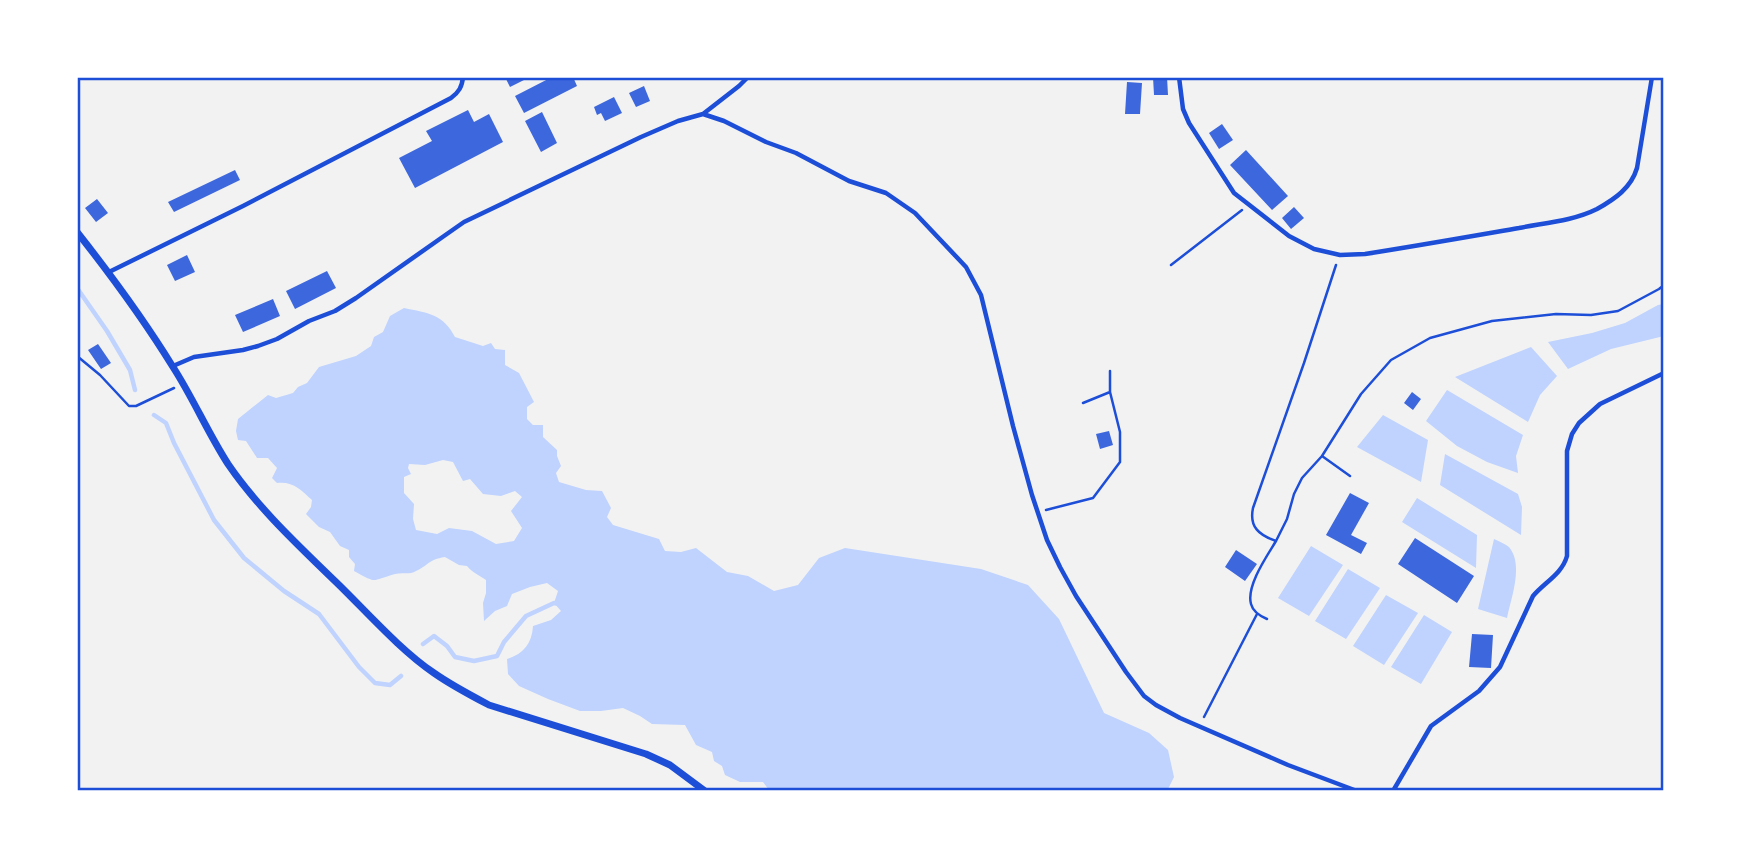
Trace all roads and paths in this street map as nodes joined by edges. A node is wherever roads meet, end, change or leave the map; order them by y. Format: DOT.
graph roads {
  1 [pos="463,77"];
  2 [pos="748,77"];
  3 [pos="1179,77"];
  4 [pos="1652,77"];
  5 [pos="702,114"];
  6 [pos="1248,205"];
  7 [pos="77,232"];
  8 [pos="1340,255"];
  9 [pos="1171,265"];
  10 [pos="109,272"];
  11 [pos="1664,285"];
  12 [pos="77,356"];
  13 [pos="173,366"];
  14 [pos="1110,371"];
  15 [pos="1664,373"];
  16 [pos="183,384"];
  17 [pos="1110,393"];
  18 [pos="1083,403"];
  19 [pos="1322,456"];
  20 [pos="1350,476"];
  21 [pos="1038,512"];
  22 [pos="1276,541"];
  23 [pos="1257,614"];
  24 [pos="1267,619"];
  25 [pos="1199,726"];
  26 [pos="705,791"];
  27 [pos="1357,791"];
  28 [pos="1393,791"];
  1 -- 10 [label="lane"];
  2 -- 5 [label="lane"];
  3 -- 6 [label="lane"];
  4 -- 8 [label="lane"];
  5 -- 13 [label="lane"];
  5 -- 21 [label="lane"];
  6 -- 8 [label="lane"];
  6 -- 9 [label="path"];
  7 -- 10 [label="street"];
  8 -- 22 [label="path"];
  10 -- 13 [label="street"];
  11 -- 19 [label="path"];
  12 -- 16 [label="path"];
  13 -- 16 [label="street"];
  14 -- 17 [label="path"];
  15 -- 28 [label="lane"];
  16 -- 26 [label="street"];
  17 -- 18 [label="path"];
  17 -- 21 [label="path"];
  19 -- 20 [label="path"];
  19 -- 22 [label="path"];
  21 -- 25 [label="lane"];
  22 -- 23 [label="path"];
  23 -- 24 [label="path"];
  23 -- 25 [label="path"];
  25 -- 27 [label="lane"];
}
